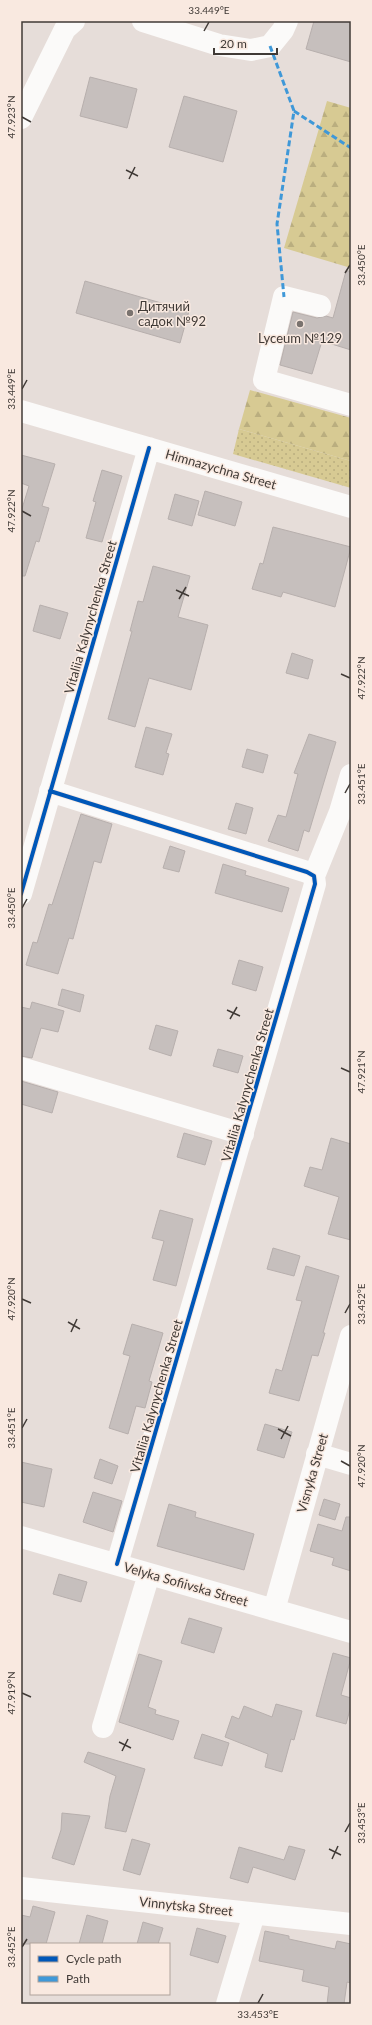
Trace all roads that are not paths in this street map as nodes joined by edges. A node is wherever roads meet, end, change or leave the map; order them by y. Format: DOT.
graph roads {
  1 [pos="74,21"];
  2 [pos="143,21"];
  3 [pos="287,21"];
  4 [pos="21,118"];
  5 [pos="320,306"];
  6 [pos="351,405"];
  7 [pos="21,411"];
  8 [pos="149,448"];
  9 [pos="351,507"];
  10 [pos="351,775"];
  11 [pos="50,791"];
  12 [pos="29,840"];
  13 [pos="314,876"];
  14 [pos="21,894"];
  15 [pos="21,1068"];
  16 [pos="243,1134"];
  17 [pos="351,1336"];
  18 [pos="317,1454"];
  19 [pos="351,1464"];
  20 [pos="21,1537"];
  21 [pos="117,1564"];
  22 [pos="149,1574"];
  23 [pos="274,1610"];
  24 [pos="351,1632"];
  25 [pos="103,1727"];
  26 [pos="21,1888"];
  27 [pos="254,1914"];
  28 [pos="351,1924"];
  29 [pos="227,2004"];
  1 -- 4 [label="street"];
  2 -- 3 [label="street"];
  5 -- 6 [label="street"];
  7 -- 8 [label="street, Himnazychna Street"];
  8 -- 9 [label="street, Himnazychna Street"];
  8 -- 11 [label="street, Vitaliia Kalynychenka Street"];
  10 -- 13 [label="street, Vitaliia Kalynychenka Street"];
  11 -- 12 [label="street, Vitaliia Kalynychenka Street"];
  11 -- 13 [label="street"];
  12 -- 14 [label="street, Vitaliia Kalynychenka Street"];
  13 -- 16 [label="street, Vitaliia Kalynychenka Street"];
  15 -- 16 [label="street"];
  16 -- 21 [label="street, Vitaliia Kalynychenka Street"];
  17 -- 18 [label="street, Visnyka Street"];
  18 -- 19 [label="street"];
  18 -- 23 [label="street, Visnyka Street"];
  20 -- 21 [label="street, Velyka Sofiivska Street"];
  21 -- 22 [label="street, Velyka Sofiivska Street"];
  22 -- 23 [label="street, Velyka Sofiivska Street"];
  22 -- 25 [label="street"];
  23 -- 24 [label="street, Velyka Sofiivska Street"];
  26 -- 27 [label="street, Vinnytska Street"];
  27 -- 28 [label="street, Vinnytska Street"];
  27 -- 29 [label="street"];
}
